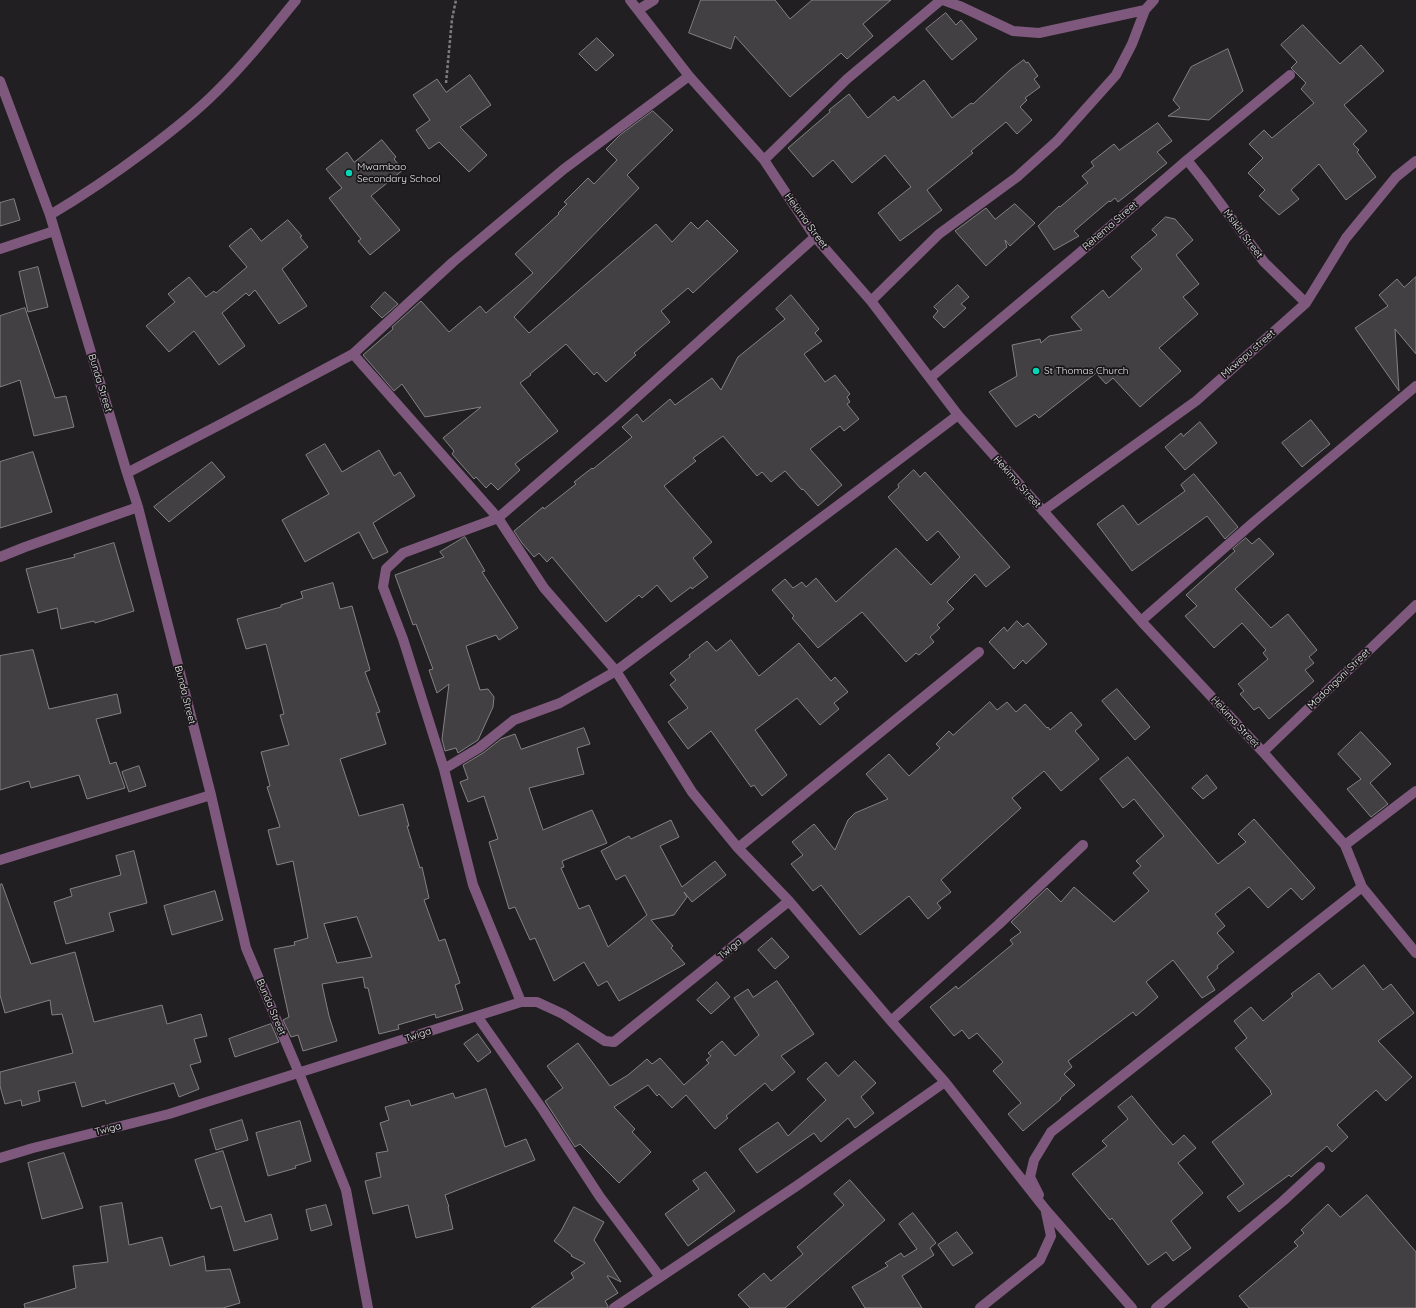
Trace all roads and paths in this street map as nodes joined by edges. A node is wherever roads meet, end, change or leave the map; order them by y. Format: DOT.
graph roads {
  1 [pos="296,0"];
  2 [pos="456,0"];
  3 [pos="630,0"];
  4 [pos="654,0"];
  5 [pos="942,0"];
  6 [pos="1154,0"];
  7 [pos="638,10"];
  8 [pos="1145,10"];
  9 [pos="1290,75"];
  10 [pos="689,76"];
  11 [pos="0,81"];
  12 [pos="446,83"];
  13 [pos="764,160"];
  14 [pos="1187,160"];
  15 [pos="1416,161"];
  16 [pos="50,215"];
  17 [pos="54,231"];
  18 [pos="815,237"];
  19 [pos="0,249"];
  20 [pos="871,301"];
  21 [pos="1306,303"];
  22 [pos="353,354"];
  23 [pos="930,378"];
  24 [pos="1416,386"];
  25 [pos="958,415"];
  26 [pos="127,473"];
  27 [pos="138,506"];
  28 [pos="1043,511"];
  29 [pos="498,518"];
  30 [pos="0,557"];
  31 [pos="1416,605"];
  32 [pos="1141,622"];
  33 [pos="979,652"];
  34 [pos="616,672"];
  35 [pos="1263,752"];
  36 [pos="444,769"];
  37 [pos="1416,791"];
  38 [pos="211,795"];
  39 [pos="1084,845"];
  40 [pos="1345,845"];
  41 [pos="738,848"];
  42 [pos="0,860"];
  43 [pos="1362,887"];
  44 [pos="789,901"];
  45 [pos="1416,953"];
  46 [pos="521,1002"];
  47 [pos="477,1016"];
  48 [pos="891,1021"];
  49 [pos="299,1073"];
  50 [pos="945,1082"];
  51 [pos="0,1158"];
  52 [pos="1320,1167"];
  53 [pos="1046,1210"];
  54 [pos="660,1277"];
  55 [pos="368,1308"];
  56 [pos="614,1308"];
  57 [pos="980,1308"];
  58 [pos="1132,1308"];
  59 [pos="1156,1308"];
  1 -- 16 [label="street"];
  2 -- 12 [label="path"];
  3 -- 7 [label="street, Hekima Street"];
  4 -- 7 [label="street"];
  5 -- 8 [label="street"];
  5 -- 13 [label="street"];
  6 -- 8 [label="street"];
  7 -- 10 [label="street, Hekima Street"];
  8 -- 20 [label="street"];
  9 -- 14 [label="street, Rehema Street"];
  10 -- 13 [label="street, Hekima Street"];
  10 -- 22 [label="street"];
  11 -- 16 [label="street, Bunda Street"];
  13 -- 18 [label="street, Hekima Street"];
  14 -- 21 [label="street, Msikiti Street"];
  14 -- 23 [label="street, Rehema Street"];
  15 -- 21 [label="street, Mkwepu street"];
  16 -- 17 [label="street, Bunda Street"];
  17 -- 19 [label="street"];
  17 -- 26 [label="street, Bunda Street"];
  18 -- 20 [label="street, Hekima Street"];
  18 -- 29 [label="street"];
  20 -- 23 [label="street, Hekima Street"];
  21 -- 28 [label="street, Mkwepu street"];
  22 -- 26 [label="street"];
  22 -- 29 [label="street"];
  23 -- 25 [label="street, Hekima Street"];
  24 -- 32 [label="street"];
  25 -- 28 [label="street, Hekima Street"];
  25 -- 34 [label="street"];
  26 -- 27 [label="street, Bunda Street"];
  27 -- 30 [label="street"];
  27 -- 38 [label="street, Bunda Street"];
  28 -- 32 [label="street, Hekima Street"];
  29 -- 34 [label="street"];
  29 -- 36 [label="street"];
  31 -- 35 [label="street, Madongoni Street"];
  32 -- 35 [label="street, Hekima Street"];
  33 -- 41 [label="street"];
  34 -- 36 [label="street"];
  34 -- 41 [label="street"];
  35 -- 40 [label="street, Hekima Street"];
  36 -- 46 [label="street"];
  37 -- 40 [label="street"];
  38 -- 42 [label="street"];
  38 -- 49 [label="street, Bunda Street"];
  39 -- 48 [label="street"];
  40 -- 43 [label="street, Hekima Street"];
  41 -- 44 [label="street"];
  43 -- 45 [label="street, Hekima Street"];
  43 -- 53 [label="street"];
  44 -- 46 [label="street, Twiga"];
  44 -- 48 [label="street"];
  46 -- 47 [label="street, Twiga"];
  47 -- 49 [label="street, Twiga"];
  47 -- 54 [label="street"];
  48 -- 50 [label="street"];
  49 -- 51 [label="street, Twiga"];
  49 -- 55 [label="street, Bunda Street"];
  50 -- 53 [label="street"];
  50 -- 54 [label="street"];
  52 -- 59 [label="street"];
  53 -- 57 [label="street"];
  53 -- 58 [label="street"];
  54 -- 56 [label="street"];
}
